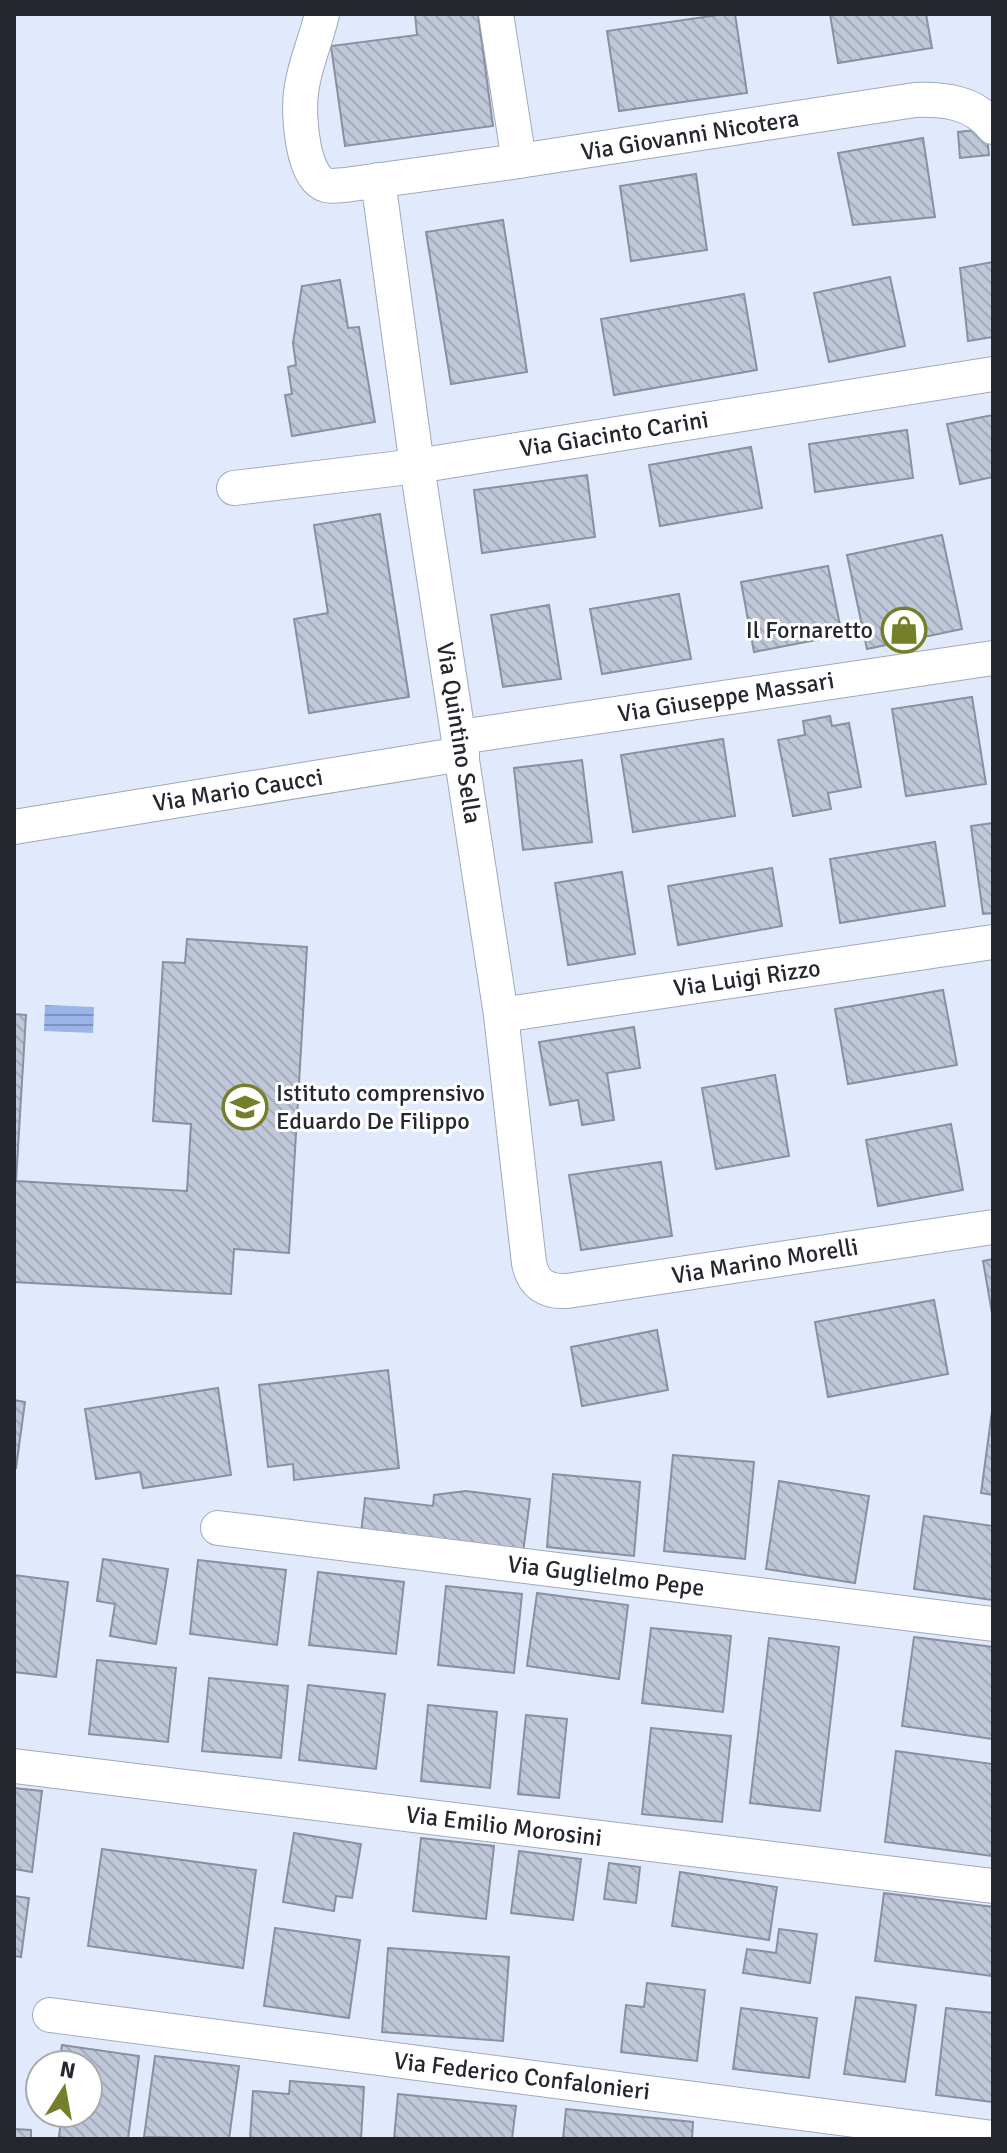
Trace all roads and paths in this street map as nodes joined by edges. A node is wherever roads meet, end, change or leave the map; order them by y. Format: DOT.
graph roads {
  1 [pos="322,14"];
  2 [pos="496,14"];
  3 [pos="993,127"];
  4 [pos="519,161"];
  5 [pos="378,180"];
  6 [pos="993,374"];
  7 [pos="417,466"];
  8 [pos="234,488"];
  9 [pos="993,658"];
  10 [pos="461,746"];
  11 [pos="14,827"];
  12 [pos="993,942"];
  13 [pos="501,1015"];
  14 [pos="993,1227"];
  15 [pos="539,1285"];
  16 [pos="218,1528"];
  17 [pos="993,1624"];
  18 [pos="14,1766"];
  19 [pos="993,1886"];
  20 [pos="50,2015"];
  21 [pos="993,2138"];
  1 -- 5 [label="street, Via Giovanni Nicotera"];
  2 -- 4 [label="street"];
  3 -- 4 [label="street, Via Giovanni Nicotera"];
  4 -- 5 [label="street, Via Giovanni Nicotera"];
  5 -- 7 [label="street, Via Quintino Sella"];
  6 -- 7 [label="street, Via Giacinto Carini"];
  7 -- 8 [label="street, Via Giacinto Carini"];
  7 -- 10 [label="street, Via Quintino Sella"];
  9 -- 10 [label="street, Via Giuseppe Massari"];
  10 -- 11 [label="street, Via Mario Caucci"];
  10 -- 13 [label="street, Via Quintino Sella"];
  12 -- 13 [label="street, Via Luigi Rizzo"];
  13 -- 15 [label="street, Via Quintino Sella"];
  14 -- 15 [label="street, Via Marino Morelli"];
  16 -- 17 [label="street, Via Guglielmo Pepe"];
  18 -- 19 [label="street, Via Emilio Morosini"];
  20 -- 21 [label="street, Via Federico Confalonieri"];
}
